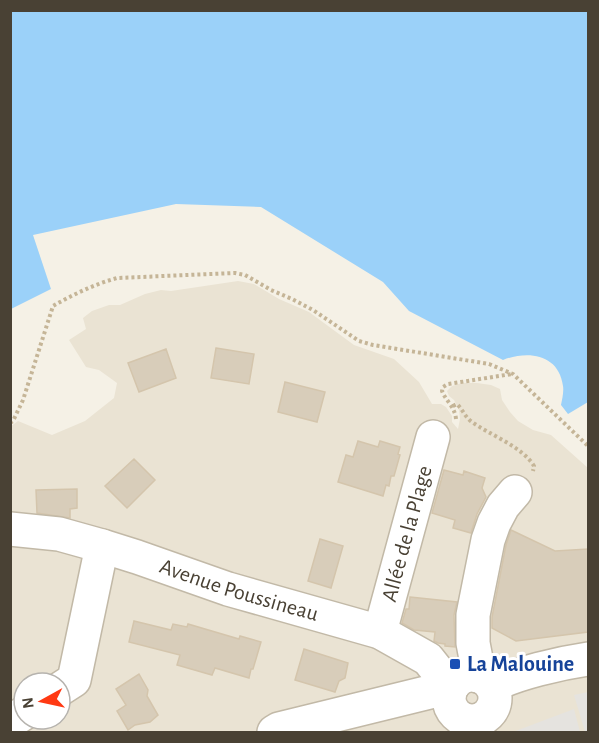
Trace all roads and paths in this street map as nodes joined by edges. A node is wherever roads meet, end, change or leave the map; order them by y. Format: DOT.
graph roads {
  1 [pos="513,374"];
  2 [pos="453,406"];
  3 [pos="10,423"];
  4 [pos="445,429"];
  5 [pos="588,446"];
  6 [pos="524,482"];
  7 [pos="10,529"];
  8 [pos="102,546"];
  9 [pos="380,632"];
  10 [pos="588,659"];
  11 [pos="72,681"];
  12 [pos="468,685"];
  13 [pos="467,726"];
  14 [pos="274,732"];
  1 -- 2 [label="path"];
  1 -- 3 [label="path"];
  1 -- 5 [label="path"];
  2 -- 4 [label="path"];
  2 -- 6 [label="path"];
  4 -- 9 [label="street, Allée de la Plage"];
  6 -- 12 [label="street"];
  7 -- 8 [label="street, Avenue Poussineau"];
  8 -- 9 [label="street, Avenue Poussineau"];
  8 -- 11 [label="street"];
  9 -- 12 [label="street, Avenue Poussineau"];
  10 -- 12 [label="street"];
  12 -- 13 [label="street"];
  12 -- 14 [label="street"];
}
